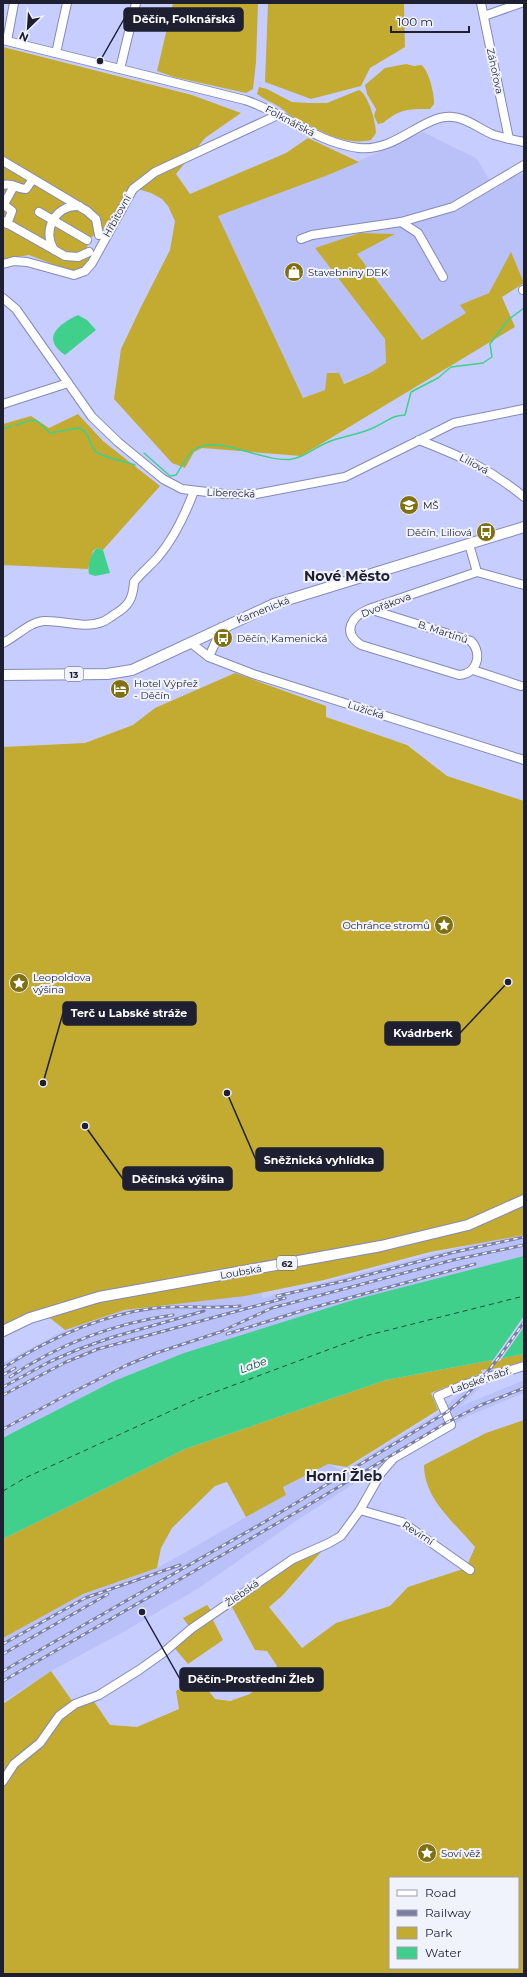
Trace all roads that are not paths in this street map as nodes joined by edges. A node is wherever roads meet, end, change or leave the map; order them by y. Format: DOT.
graph roads {
  1 [pos="14,3"];
  2 [pos="67,3"];
  3 [pos="136,3"];
  4 [pos="481,3"];
  5 [pos="521,3"];
  6 [pos="484,16"];
  7 [pos="5,40"];
  8 [pos="56,52"];
  9 [pos="120,70"];
  10 [pos="280,114"];
  11 [pos="509,139"];
  12 [pos="524,142"];
  13 [pos="3,161"];
  14 [pos="524,165"];
  15 [pos="33,179"];
  16 [pos="3,185"];
  17 [pos="14,186"];
  18 [pos="3,204"];
  19 [pos="79,206"];
  20 [pos="39,212"];
  21 [pos="52,220"];
  22 [pos="5,222"];
  23 [pos="401,222"];
  24 [pos="99,235"];
  25 [pos="301,239"];
  26 [pos="87,240"];
  27 [pos="54,250"];
  28 [pos="89,252"];
  29 [pos="3,264"];
  30 [pos="443,277"];
  31 [pos="3,298"];
  32 [pos="68,384"];
  33 [pos="3,404"];
  34 [pos="524,409"];
  35 [pos="419,440"];
  36 [pos="194,491"];
  37 [pos="523,496"];
  38 [pos="524,527"];
  39 [pos="469,544"];
  40 [pos="477,572"];
  41 [pos="524,585"];
  42 [pos="369,609"];
  43 [pos="222,627"];
  44 [pos="3,643"];
  45 [pos="191,643"];
  46 [pos="209,657"];
  47 [pos="473,670"];
  48 [pos="3,675"];
  49 [pos="521,686"];
  50 [pos="524,760"];
  51 [pos="524,1200"];
  52 [pos="3,1331"];
  53 [pos="524,1366"];
  54 [pos="438,1396"];
  55 [pos="360,1510"];
  56 [pos="470,1570"];
  57 [pos="3,1781"];
  1 -- 7 [label="street"];
  2 -- 8 [label="street"];
  3 -- 9 [label="street"];
  4 -- 6 [label="street, Záhořova"];
  5 -- 6 [label="street"];
  6 -- 11 [label="street, Záhořova"];
  7 -- 8 [label="street, Folknářská"];
  8 -- 9 [label="street, Folknářská"];
  9 -- 10 [label="street, Folknářská"];
  10 -- 11 [label="street, Folknářská"];
  10 -- 29 [label="street, Hřbitovní"];
  11 -- 12 [label="street, Folknářská"];
  13 -- 15 [label="street"];
  14 -- 23 [label="street"];
  15 -- 17 [label="street"];
  15 -- 19 [label="street"];
  16 -- 17 [label="street"];
  17 -- 18 [label="street"];
  18 -- 22 [label="street"];
  19 -- 21 [label="street"];
  19 -- 24 [label="street"];
  20 -- 21 [label="street"];
  21 -- 26 [label="street"];
  21 -- 27 [label="street"];
  22 -- 27 [label="street"];
  23 -- 25 [label="street"];
  23 -- 30 [label="street"];
  27 -- 28 [label="street"];
  31 -- 32 [label="street"];
  32 -- 33 [label="street"];
  32 -- 36 [label="street"];
  34 -- 35 [label="street, Liberecká"];
  35 -- 36 [label="street, Liberecká"];
  35 -- 37 [label="street, Liliová"];
  36 -- 44 [label="street, Liberecká"];
  38 -- 39 [label="main road, Kamenická / 13"];
  39 -- 40 [label="street"];
  39 -- 43 [label="main road, Kamenická / 13"];
  40 -- 41 [label="street"];
  40 -- 42 [label="street, Dvořákova"];
  42 -- 47 [label="street, B. Martinů"];
  42 -- 47 [label="street, Dvořákova"];
  43 -- 45 [label="main road, Kamenická / 13"];
  43 -- 46 [label="street"];
  45 -- 46 [label="street, Lužická"];
  45 -- 48 [label="main road, Kamenická / 13"];
  46 -- 50 [label="street, Lužická"];
  47 -- 49 [label="street"];
  51 -- 52 [label="main road, Loubská / 62"];
  53 -- 54 [label="street, Labské nábř."];
  54 -- 55 [label="street, Žlebská"];
  55 -- 56 [label="street, Revírní"];
  55 -- 57 [label="street, Žlebská"];
}
